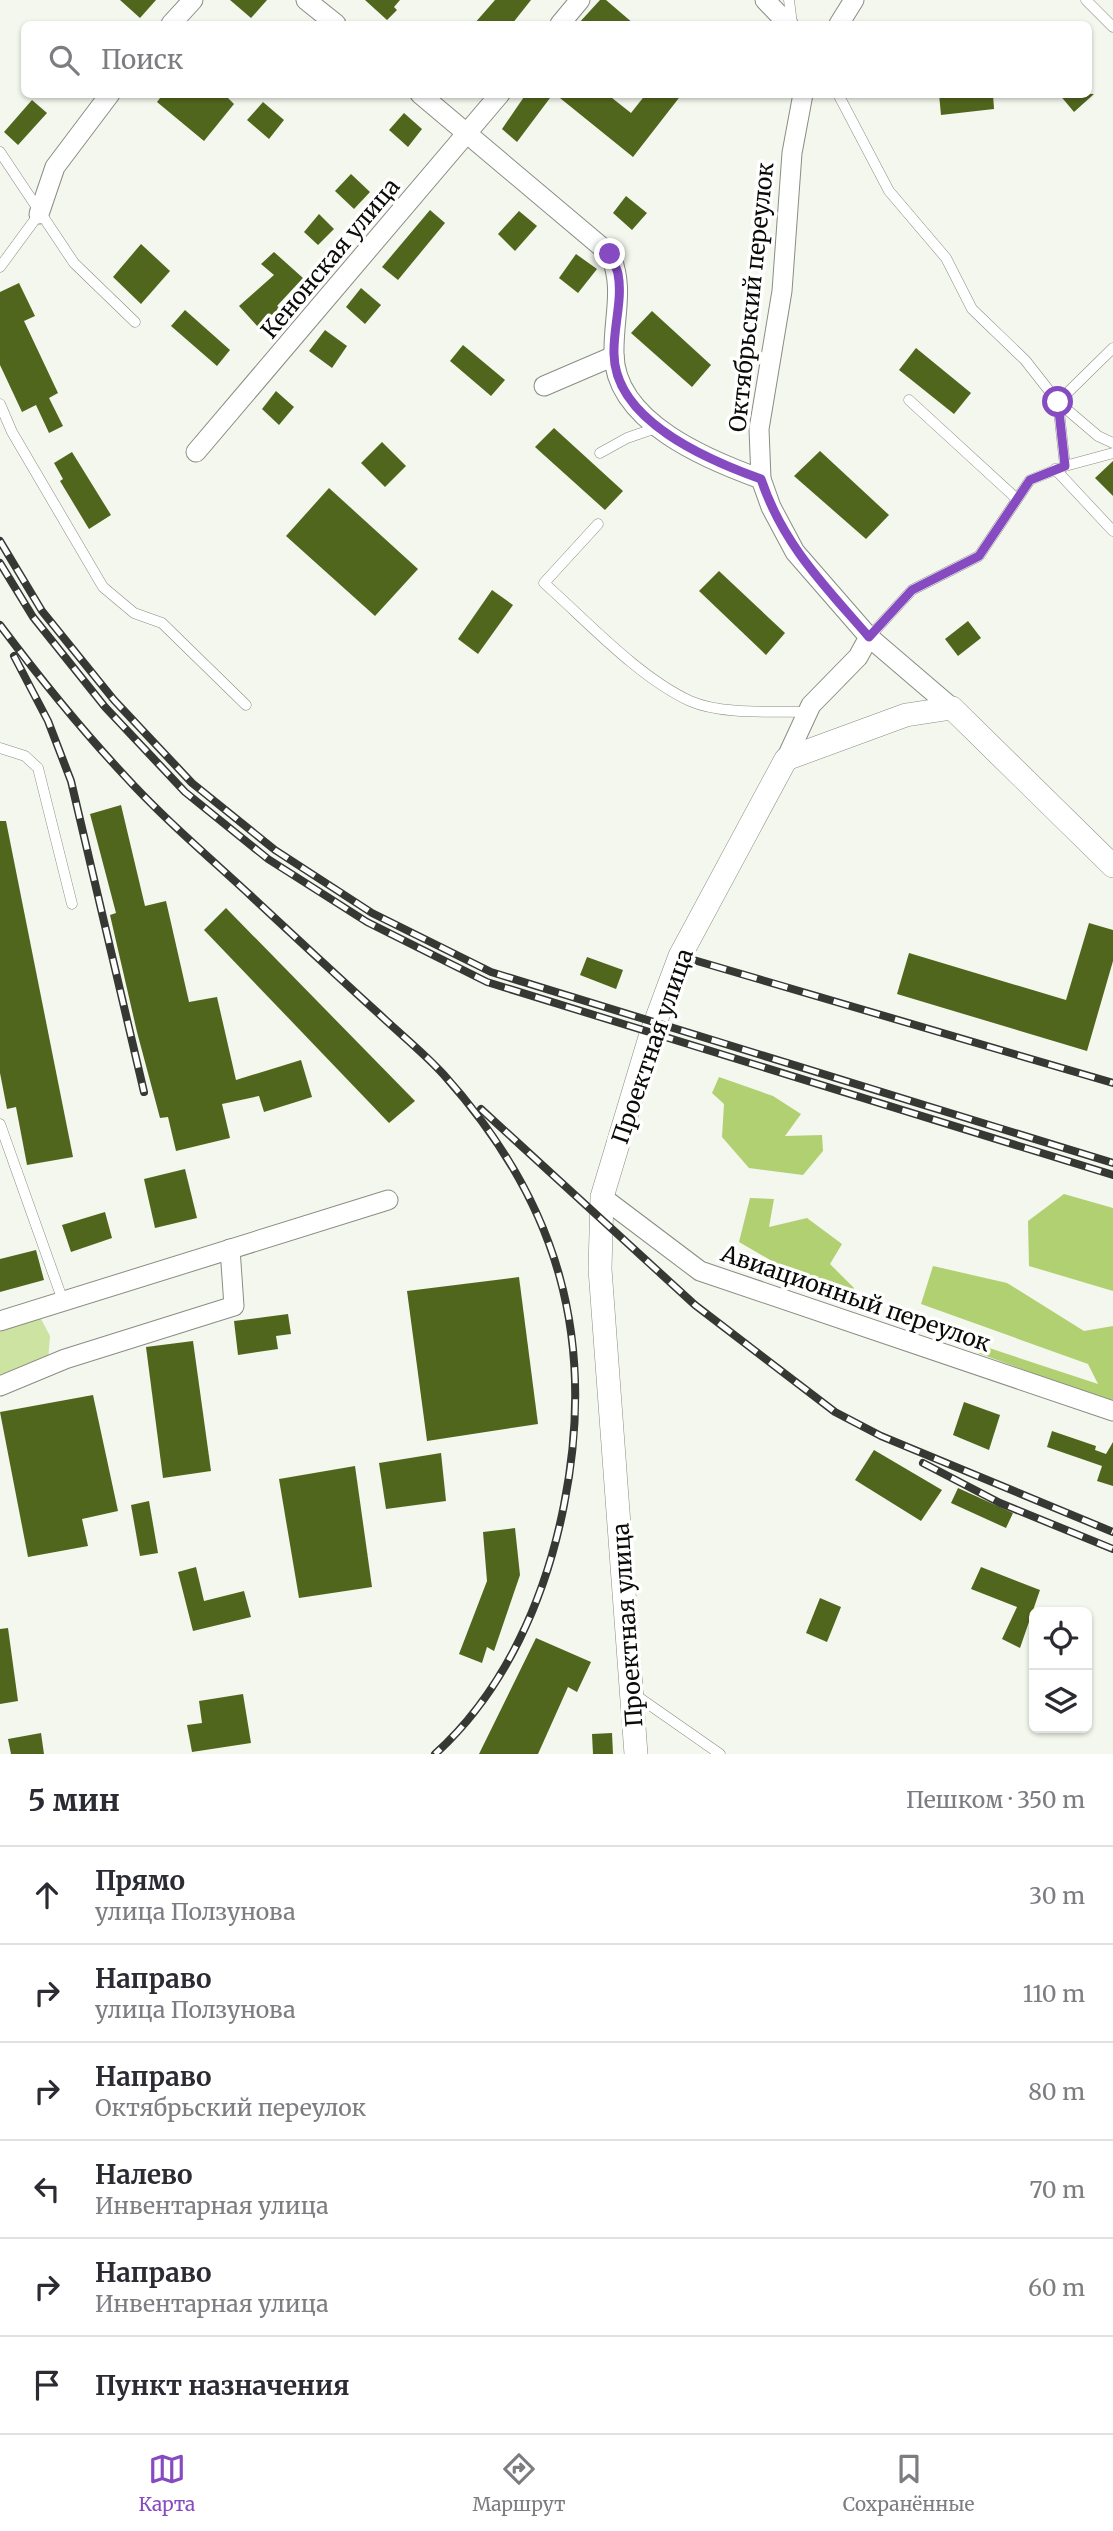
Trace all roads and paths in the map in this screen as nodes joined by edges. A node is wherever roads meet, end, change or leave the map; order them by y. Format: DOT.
graph roads {
  1 [pos="193,0"];
  2 [pos="306,0"];
  3 [pos="580,0"];
  4 [pos="765,0"];
  5 [pos="789,0"];
  6 [pos="854,0"];
  7 [pos="1086,0"];
  8 [pos="174,21"];
  9 [pos="332,21"];
  10 [pos="562,21"];
  11 [pos="787,21"];
  12 [pos="790,21"];
  13 [pos="841,21"];
  14 [pos="1113,27"];
  15 [pos="107,98"];
  16 [pos="424,98"];
  17 [pos="497,98"];
  18 [pos="802,98"];
  19 [pos="840,98"];
  20 [pos="467,134"];
  21 [pos="0,152"];
  22 [pos="39,214"];
  23 [pos="0,267"];
  24 [pos="135,322"];
  25 [pos="1113,348"];
  26 [pos="614,356"];
  27 [pos="544,386"];
  28 [pos="909,400"];
  29 [pos="1058,402"];
  30 [pos="0,404"];
  31 [pos="656,428"];
  32 [pos="1113,443"];
  33 [pos="196,452"];
  34 [pos="600,453"];
  35 [pos="1113,453"];
  36 [pos="1060,468"];
  37 [pos="761,479"];
  38 [pos="1017,499"];
  39 [pos="598,524"];
  40 [pos="1113,531"];
  41 [pos="869,637"];
  42 [pos="246,705"];
  43 [pos="952,708"];
  44 [pos="808,712"];
  45 [pos="0,748"];
  46 [pos="786,759"];
  47 [pos="1113,866"];
  48 [pos="72,904"];
  49 [pos="0,1124"];
  50 [pos="602,1198"];
  51 [pos="388,1200"];
  52 [pos="230,1250"];
  53 [pos="63,1301"];
  54 [pos="0,1321"];
  55 [pos="0,1386"];
  56 [pos="1113,1412"];
  57 [pos="630,1692"];
  58 [pos="636,1754"];
  59 [pos="720,1754"];
  1 -- 8 [label="street"];
  2 -- 9 [label="street"];
  3 -- 10 [label="street"];
  4 -- 11 [label="street"];
  5 -- 12 [label="lane"];
  6 -- 13 [label="street"];
  7 -- 14 [label="lane"];
  15 -- 22 [label="street"];
  16 -- 20 [label="street"];
  17 -- 20 [label="street, Кенонская улица"];
  18 -- 37 [label="street, Октябрьский переулок"];
  19 -- 29 [label="lane"];
  20 -- 26 [label="street"];
  20 -- 33 [label="street, Кенонская улица"];
  21 -- 22 [label="lane"];
  22 -- 23 [label="lane"];
  22 -- 24 [label="lane"];
  25 -- 29 [label="lane"];
  26 -- 27 [label="street"];
  26 -- 31 [label="street"];
  28 -- 38 [label="lane"];
  29 -- 32 [label="lane"];
  29 -- 36 [label="lane"];
  30 -- 42 [label="lane"];
  31 -- 34 [label="lane"];
  31 -- 37 [label="street"];
  35 -- 36 [label="lane"];
  36 -- 38 [label="lane"];
  36 -- 40 [label="lane"];
  37 -- 41 [label="street, Октябрьский переулок"];
  38 -- 41 [label="lane"];
  39 -- 44 [label="lane"];
  41 -- 43 [label="street, Октябрьский переулок"];
  41 -- 44 [label="street"];
  43 -- 46 [label="street"];
  43 -- 47 [label="street"];
  44 -- 46 [label="street"];
  45 -- 48 [label="lane"];
  46 -- 50 [label="street, Проектная улица"];
  49 -- 53 [label="lane"];
  50 -- 56 [label="street, Авиационный переулок"];
  50 -- 57 [label="street, Проектная улица"];
  51 -- 52 [label="street"];
  52 -- 53 [label="street"];
  52 -- 55 [label="street"];
  53 -- 54 [label="street"];
  57 -- 58 [label="street, Проектная улица"];
  57 -- 59 [label="lane"];
}
